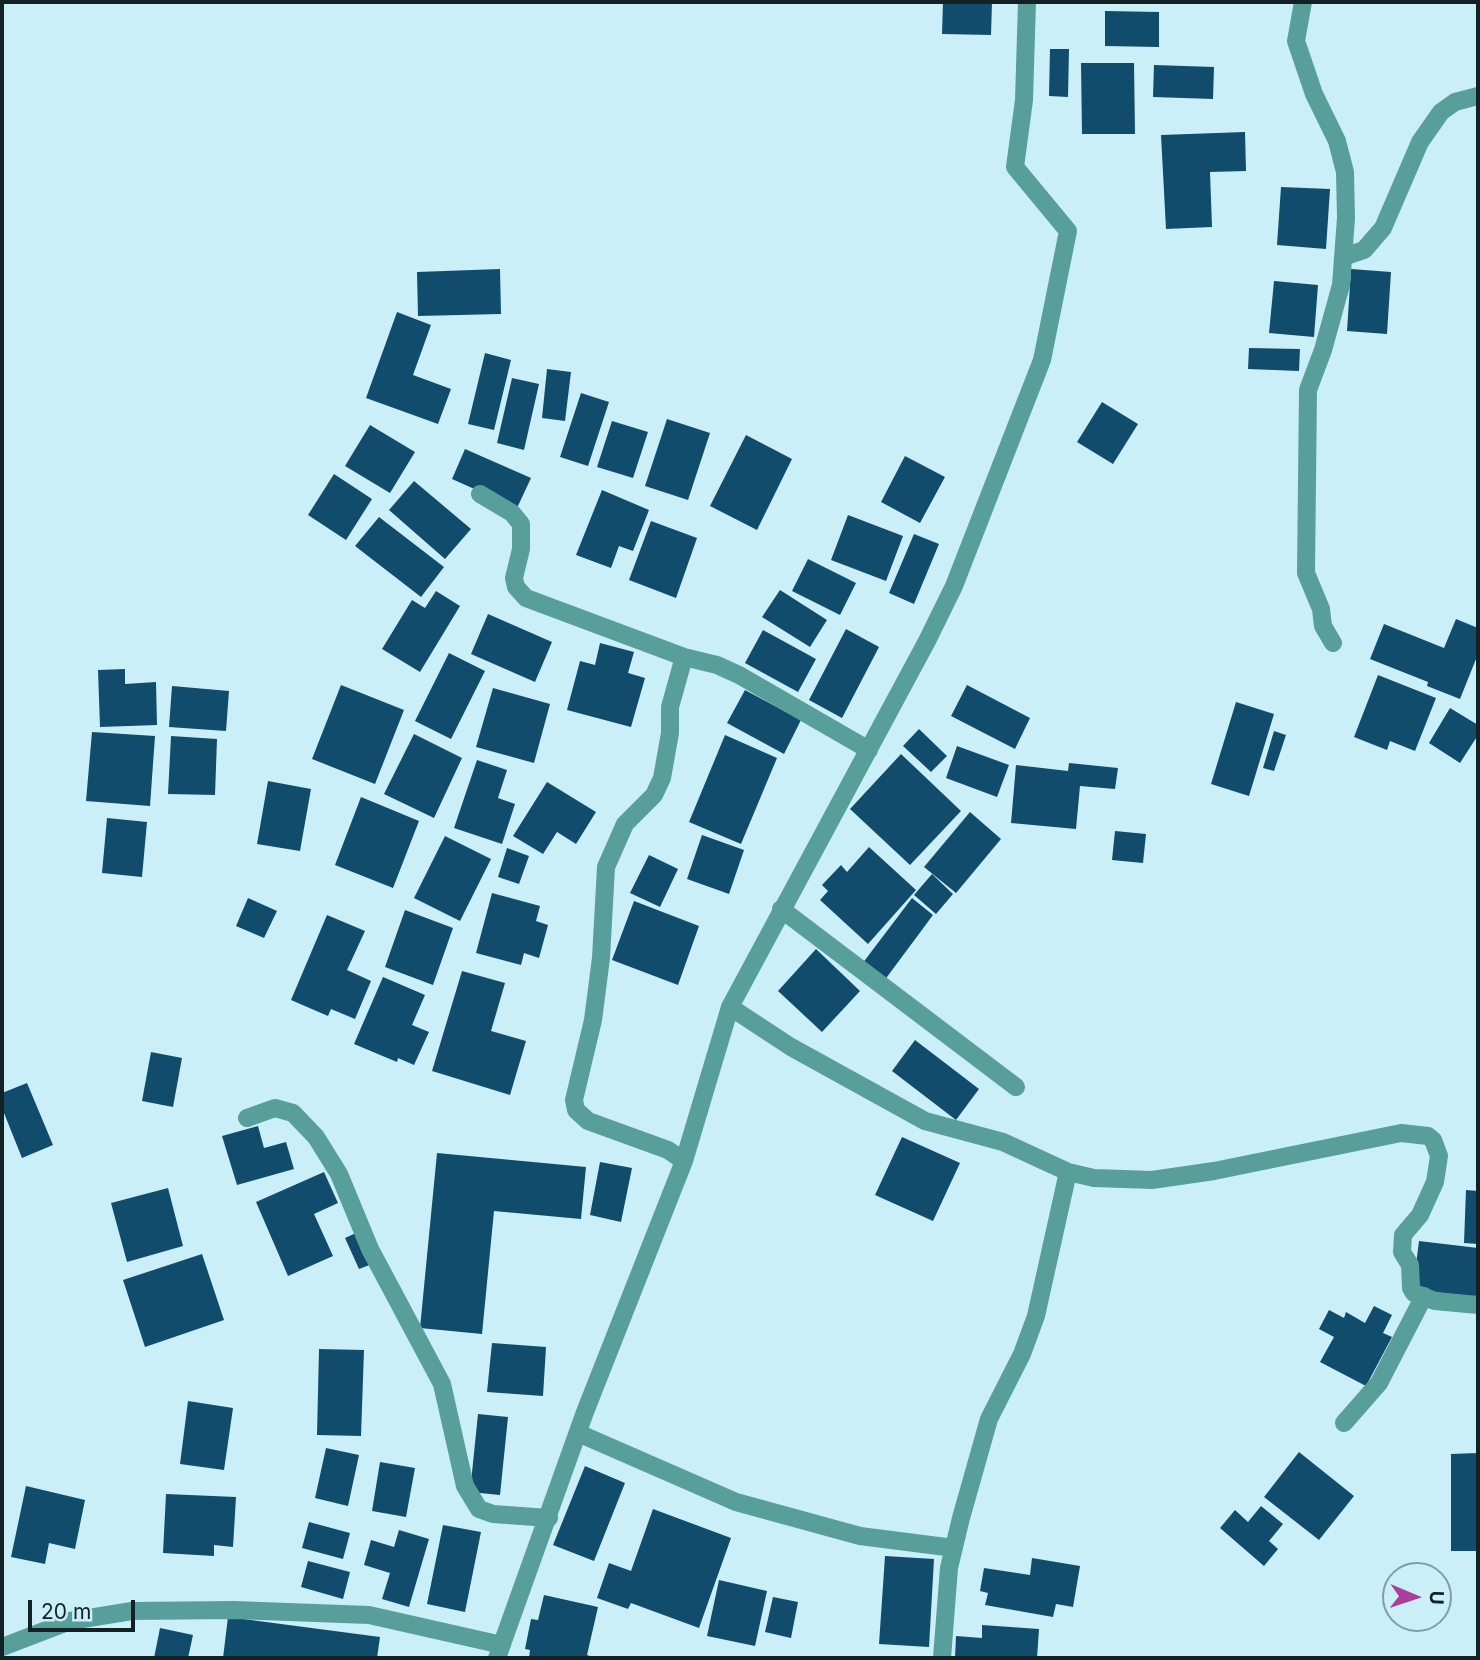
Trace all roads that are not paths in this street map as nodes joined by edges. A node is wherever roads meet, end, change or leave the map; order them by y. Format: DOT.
graph roads {
  1 [pos="1027,2"];
  2 [pos="1303,2"];
  3 [pos="1478,96"];
  4 [pos="1343,257"];
  5 [pos="480,494"];
  6 [pos="1333,643"];
  7 [pos="684,657"];
  8 [pos="869,750"];
  9 [pos="780,909"];
  10 [pos="730,1007"];
  11 [pos="1016,1087"];
  12 [pos="247,1118"];
  13 [pos="684,1161"];
  14 [pos="1068,1172"];
  15 [pos="1424,1296"];
  16 [pos="1478,1305"];
  17 [pos="1344,1423"];
  18 [pos="578,1433"];
  19 [pos="549,1518"];
  20 [pos="954,1548"];
  21 [pos="2,1647"];
  22 [pos="499,1651"];
  23 [pos="942,1658"];
  1 -- 8 [label="street"];
  2 -- 4 [label="street"];
  3 -- 4 [label="street"];
  4 -- 6 [label="street"];
  5 -- 7 [label="street"];
  7 -- 8 [label="street"];
  7 -- 13 [label="street"];
  8 -- 9 [label="street"];
  9 -- 10 [label="street"];
  9 -- 11 [label="street"];
  10 -- 13 [label="street"];
  10 -- 14 [label="street"];
  12 -- 19 [label="street"];
  13 -- 18 [label="street"];
  14 -- 15 [label="street"];
  14 -- 20 [label="street"];
  15 -- 16 [label="street"];
  15 -- 17 [label="street"];
  18 -- 19 [label="street"];
  18 -- 20 [label="street"];
  19 -- 22 [label="street"];
  20 -- 23 [label="street"];
  21 -- 22 [label="street"];
}
